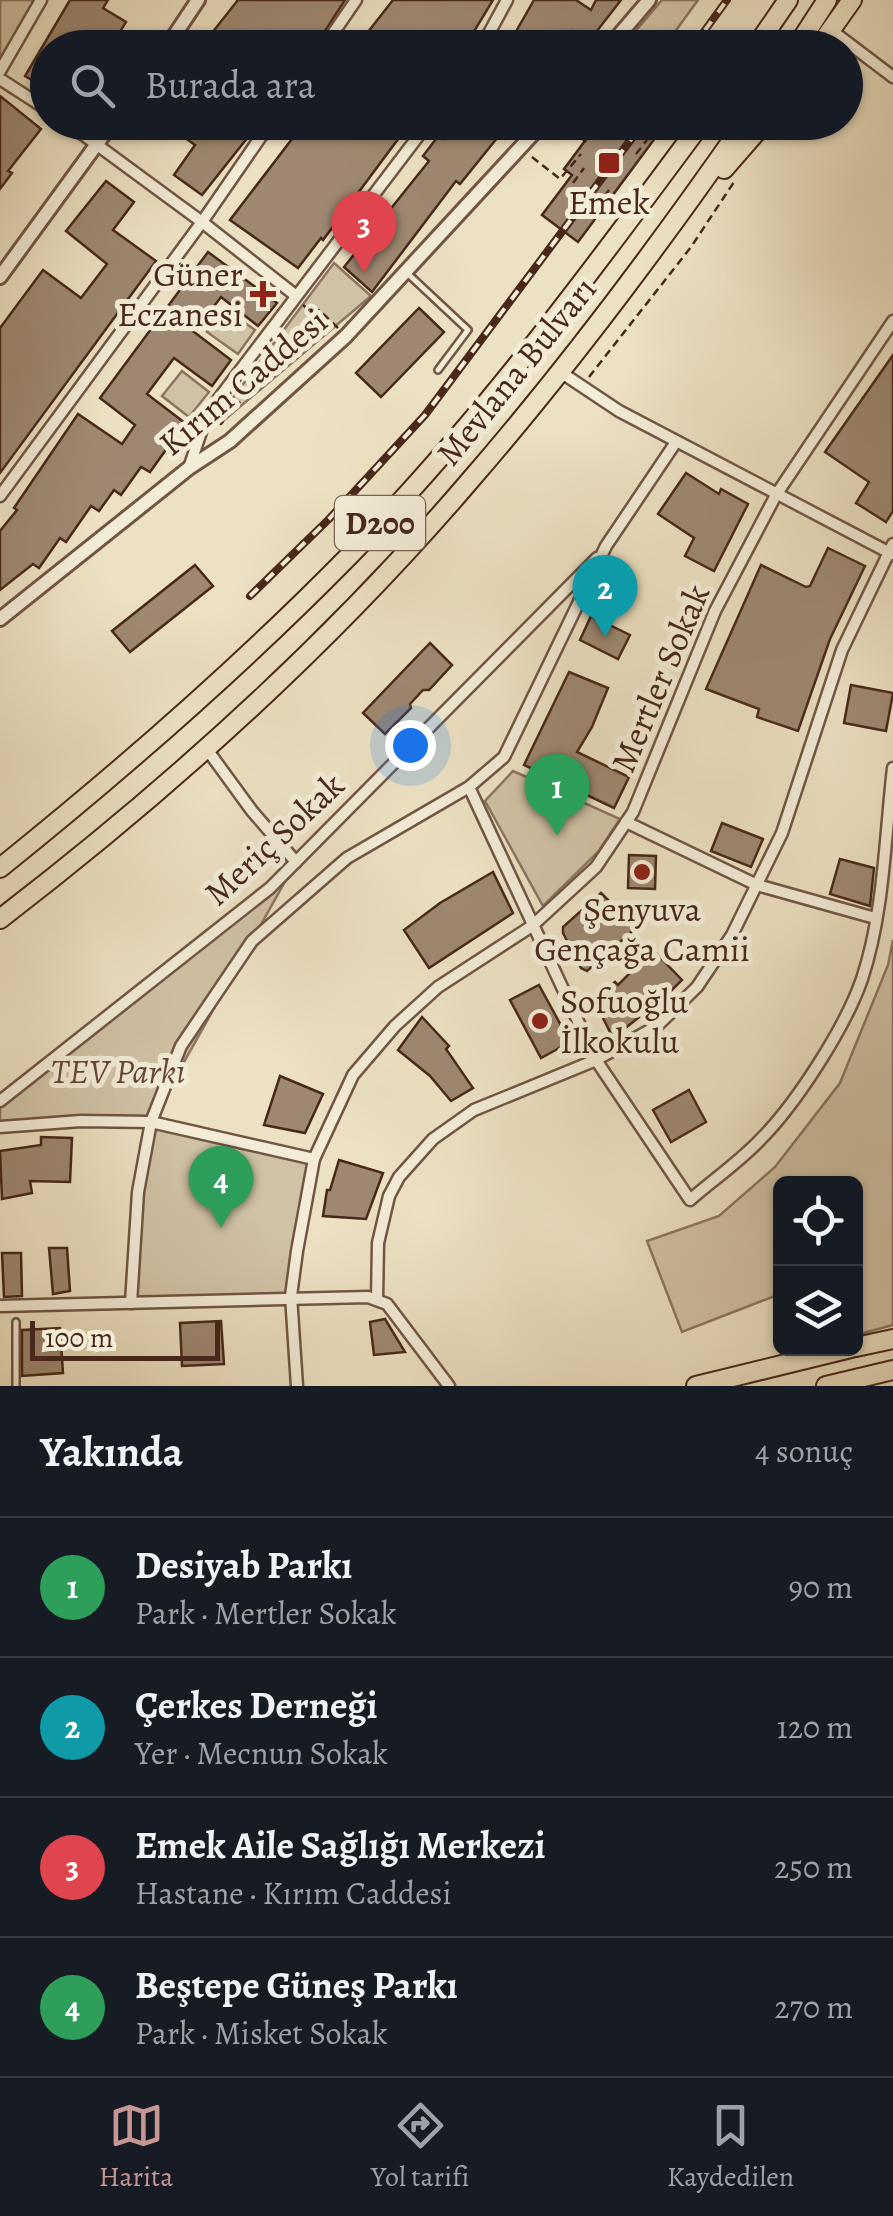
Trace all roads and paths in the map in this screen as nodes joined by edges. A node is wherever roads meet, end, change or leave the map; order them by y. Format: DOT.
graph roads {
  1 [pos="41,0"];
  2 [pos="198,0"];
  3 [pos="356,0"];
  4 [pos="507,0"];
  5 [pos="649,0"];
  6 [pos="788,0"];
  7 [pos="826,0"];
  8 [pos="852,0"];
  9 [pos="178,30"];
  10 [pos="335,30"];
  11 [pos="490,30"];
  12 [pos="623,30"];
  13 [pos="767,30"];
  14 [pos="807,30"];
  15 [pos="831,30"];
  16 [pos="863,54"];
  17 [pos="0,75"];
  18 [pos="893,77"];
  19 [pos="30,97"];
  20 [pos="92,140"];
  21 [pos="101,140"];
  22 [pos="259,140"];
  23 [pos="415,140"];
  24 [pos="528,140"];
  25 [pos="584,140"];
  26 [pos="647,140"];
  27 [pos="688,140"];
  28 [pos="732,140"];
  29 [pos="749,140"];
  30 [pos="586,142"];
  31 [pos="98,144"];
  32 [pos="521,148"];
  33 [pos="581,154"];
  34 [pos="636,154"];
  35 [pos="584,168"];
  36 [pos="573,182"];
  37 [pos="609,190"];
  38 [pos="724,198"];
  39 [pos="598,204"];
  40 [pos="202,222"];
  41 [pos="671,229"];
  42 [pos="406,272"];
  43 [pos="0,277"];
  44 [pos="294,296"];
  45 [pos="314,314"];
  46 [pos="893,321"];
  47 [pos="346,336"];
  48 [pos="438,370"];
  49 [pos="560,371"];
  50 [pos="582,386"];
  51 [pos="206,414"];
  52 [pos="676,442"];
  53 [pos="190,468"];
  54 [pos="776,494"];
  55 [pos="0,496"];
  56 [pos="604,550"];
  57 [pos="892,550"];
  58 [pos="0,619"];
  59 [pos="206,748"];
  60 [pos="893,768"];
  61 [pos="469,787"];
  62 [pos="626,822"];
  63 [pos="296,862"];
  64 [pos="0,868"];
  65 [pos="756,885"];
  66 [pos="0,918"];
  67 [pos="875,918"];
  68 [pos="532,926"];
  69 [pos="596,1060"];
  70 [pos="0,1101"];
  71 [pos="150,1122"];
  72 [pos="0,1126"];
  73 [pos="314,1159"];
  74 [pos="291,1296"];
  75 [pos="378,1300"];
  76 [pos="131,1303"];
  77 [pos="0,1306"];
  78 [pos="16,1322"];
  79 [pos="893,1338"];
  80 [pos="863,1346"];
  81 [pos="820,1356"];
  82 [pos="893,1370"];
  83 [pos="16,1386"];
  84 [pos="297,1386"];
  85 [pos="449,1386"];
  86 [pos="696,1386"];
  87 [pos="826,1386"];
  1 -- 17 [label="street"];
  2 -- 9 [label="street"];
  3 -- 10 [label="street"];
  4 -- 11 [label="street"];
  5 -- 12 [label="street"];
  6 -- 13 [label="main road"];
  7 -- 14 [label="main road"];
  8 -- 15 [label="main road"];
  16 -- 18 [label="street"];
  17 -- 19 [label="street"];
  20 -- 31 [label="street"];
  21 -- 31 [label="street"];
  22 -- 40 [label="street"];
  23 -- 44 [label="street"];
  24 -- 32 [label="street, Kırım Caddesi"];
  25 -- 30 [label="path"];
  26 -- 34 [label="path"];
  27 -- 64 [label="main road, Mevlana Bulvarı / D200"];
  28 -- 41 [label="main road, Mevlana Bulvarı"];
  29 -- 41 [label="main road, D200"];
  31 -- 40 [label="street"];
  31 -- 43 [label="street"];
  32 -- 33 [label="path"];
  32 -- 42 [label="street, Kırım Caddesi"];
  35 -- 36 [label="path"];
  37 -- 39 [label="path"];
  38 -- 50 [label="path"];
  40 -- 44 [label="street"];
  40 -- 55 [label="street"];
  41 -- 49 [label="main road, Mevlana Bulvarı / D200"];
  42 -- 47 [label="street, Kırım Caddesi"];
  42 -- 48 [label="lane"];
  44 -- 45 [label="path"];
  44 -- 51 [label="street"];
  45 -- 47 [label="path"];
  45 -- 51 [label="path"];
  46 -- 54 [label="street, Mertler Sokak"];
  47 -- 53 [label="street, Kırım Caddesi"];
  49 -- 50 [label="street"];
  49 -- 59 [label="main road, Mevlana Bulvarı / D200"];
  50 -- 52 [label="street"];
  51 -- 53 [label="street"];
  52 -- 54 [label="street"];
  52 -- 56 [label="street"];
  53 -- 58 [label="street, Kırım Caddesi"];
  54 -- 57 [label="street"];
  54 -- 62 [label="street, Mertler Sokak"];
  56 -- 61 [label="street"];
  56 -- 63 [label="street, Meriç Sokak"];
  57 -- 65 [label="street"];
  59 -- 63 [label="street"];
  59 -- 66 [label="main road, Mevlana Bulvarı / D200"];
  60 -- 67 [label="street"];
  61 -- 68 [label="street"];
  61 -- 71 [label="street"];
  62 -- 65 [label="street"];
  62 -- 68 [label="street, Mertler Sokak"];
  63 -- 70 [label="street, Meriç Sokak"];
  65 -- 67 [label="street"];
  65 -- 69 [label="street"];
  67 -- 69 [label="street"];
  68 -- 69 [label="street"];
  68 -- 73 [label="street, Mertler Sokak"];
  69 -- 75 [label="street"];
  71 -- 72 [label="street"];
  71 -- 73 [label="street"];
  71 -- 76 [label="street"];
  73 -- 74 [label="street, Mertler Sokak"];
  74 -- 75 [label="street"];
  74 -- 76 [label="street"];
  74 -- 84 [label="street, Mertler Sokak"];
  75 -- 85 [label="street"];
  76 -- 77 [label="street"];
  78 -- 83 [label="lane"];
  79 -- 80 [label="main road"];
  81 -- 86 [label="main road"];
  82 -- 87 [label="main road"];
}
